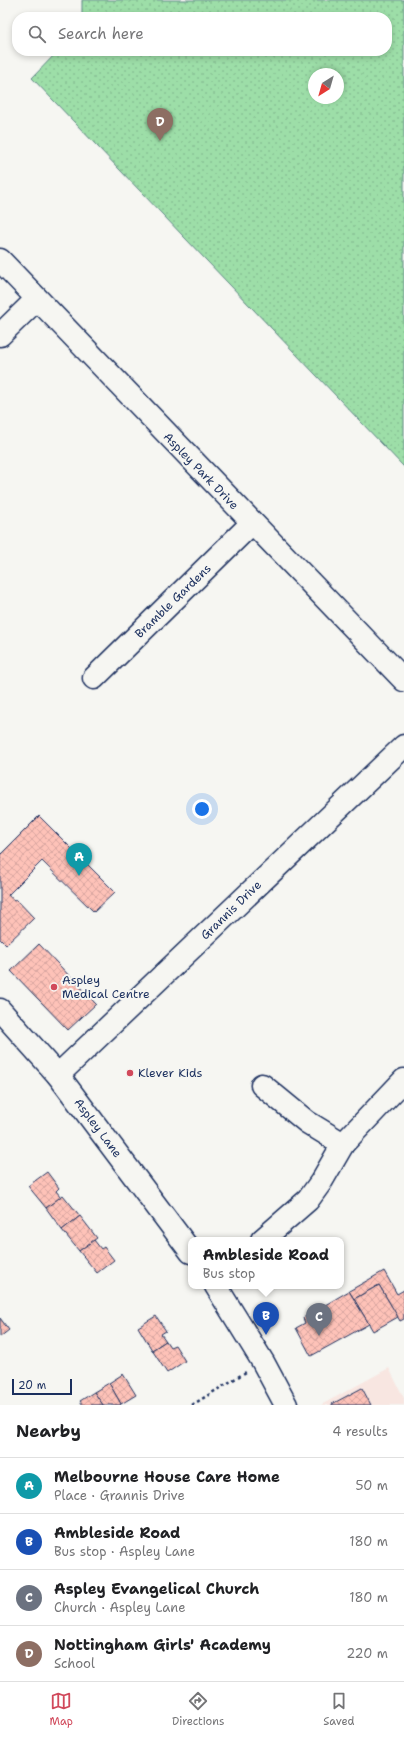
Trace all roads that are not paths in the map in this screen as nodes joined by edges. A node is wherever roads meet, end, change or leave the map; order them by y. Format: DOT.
graph roads {
  1 [pos="0,260"];
  2 [pos="37,299"];
  3 [pos="0,335"];
  4 [pos="252,523"];
  5 [pos="94,678"];
  6 [pos="404,680"];
  7 [pos="404,746"];
  8 [pos="0,1010"];
  9 [pos="58,1075"];
  10 [pos="404,1080"];
  11 [pos="262,1085"];
  12 [pos="343,1144"];
  13 [pos="265,1237"];
  14 [pos="188,1248"];
  15 [pos="218,1289"];
  16 [pos="286,1405"];
  1 -- 2 [label="street, Aspley Park Drive"];
  2 -- 3 [label="street"];
  2 -- 4 [label="street, Aspley Park Drive"];
  4 -- 5 [label="street, Bramble Gardens"];
  4 -- 6 [label="street, Aspley Park Drive"];
  7 -- 9 [label="street, Grannis Drive"];
  8 -- 9 [label="street, Aspley Lane"];
  9 -- 14 [label="street, Aspley Lane"];
  10 -- 12 [label="street"];
  11 -- 12 [label="street"];
  12 -- 13 [label="street"];
  15 -- 16 [label="street"];
}
